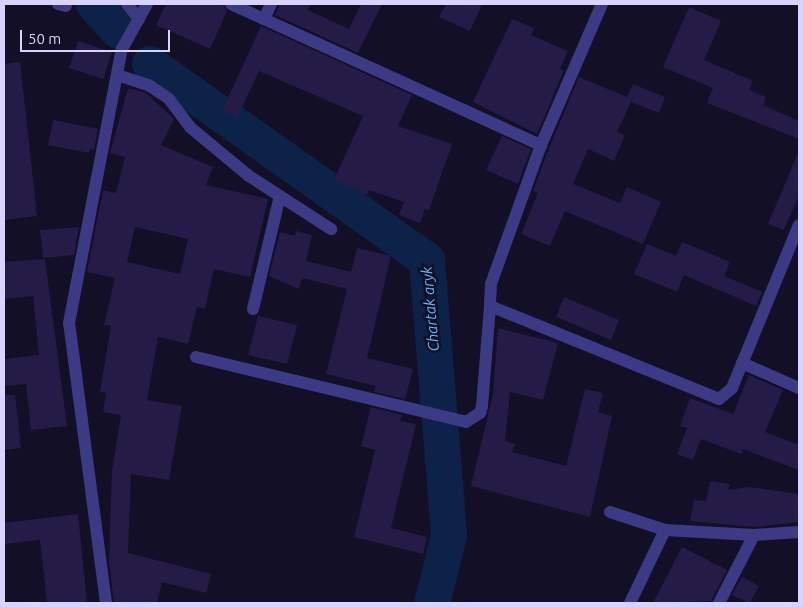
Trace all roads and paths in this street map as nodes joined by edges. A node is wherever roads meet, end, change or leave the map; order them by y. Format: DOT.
graph roads {
  1 [pos="126,4"];
  2 [pos="148,4"];
  3 [pos="231,4"];
  4 [pos="271,4"];
  5 [pos="602,4"];
  6 [pos="139,19"];
  7 [pos="264,19"];
  8 [pos="117,75"];
  9 [pos="541,145"];
  10 [pos="280,196"];
  11 [pos="799,226"];
  12 [pos="331,229"];
  13 [pos="490,306"];
  14 [pos="253,310"];
  15 [pos="196,357"];
  16 [pos="742,362"];
  17 [pos="799,388"];
  18 [pos="610,512"];
  19 [pos="665,530"];
  20 [pos="799,532"];
  21 [pos="754,535"];
  22 [pos="106,603"];
  23 [pos="630,603"];
  24 [pos="719,603"];
  1 -- 6 [label="street"];
  2 -- 6 [label="street"];
  3 -- 7 [label="street"];
  4 -- 7 [label="street"];
  5 -- 9 [label="street"];
  6 -- 8 [label="street"];
  7 -- 9 [label="street"];
  8 -- 10 [label="street"];
  8 -- 22 [label="street"];
  9 -- 13 [label="street"];
  10 -- 12 [label="street"];
  10 -- 14 [label="street"];
  11 -- 16 [label="street"];
  13 -- 15 [label="street"];
  13 -- 16 [label="street"];
  16 -- 17 [label="street"];
  18 -- 19 [label="street"];
  19 -- 21 [label="street"];
  19 -- 23 [label="street"];
  20 -- 21 [label="street"];
  21 -- 24 [label="street"];
}
